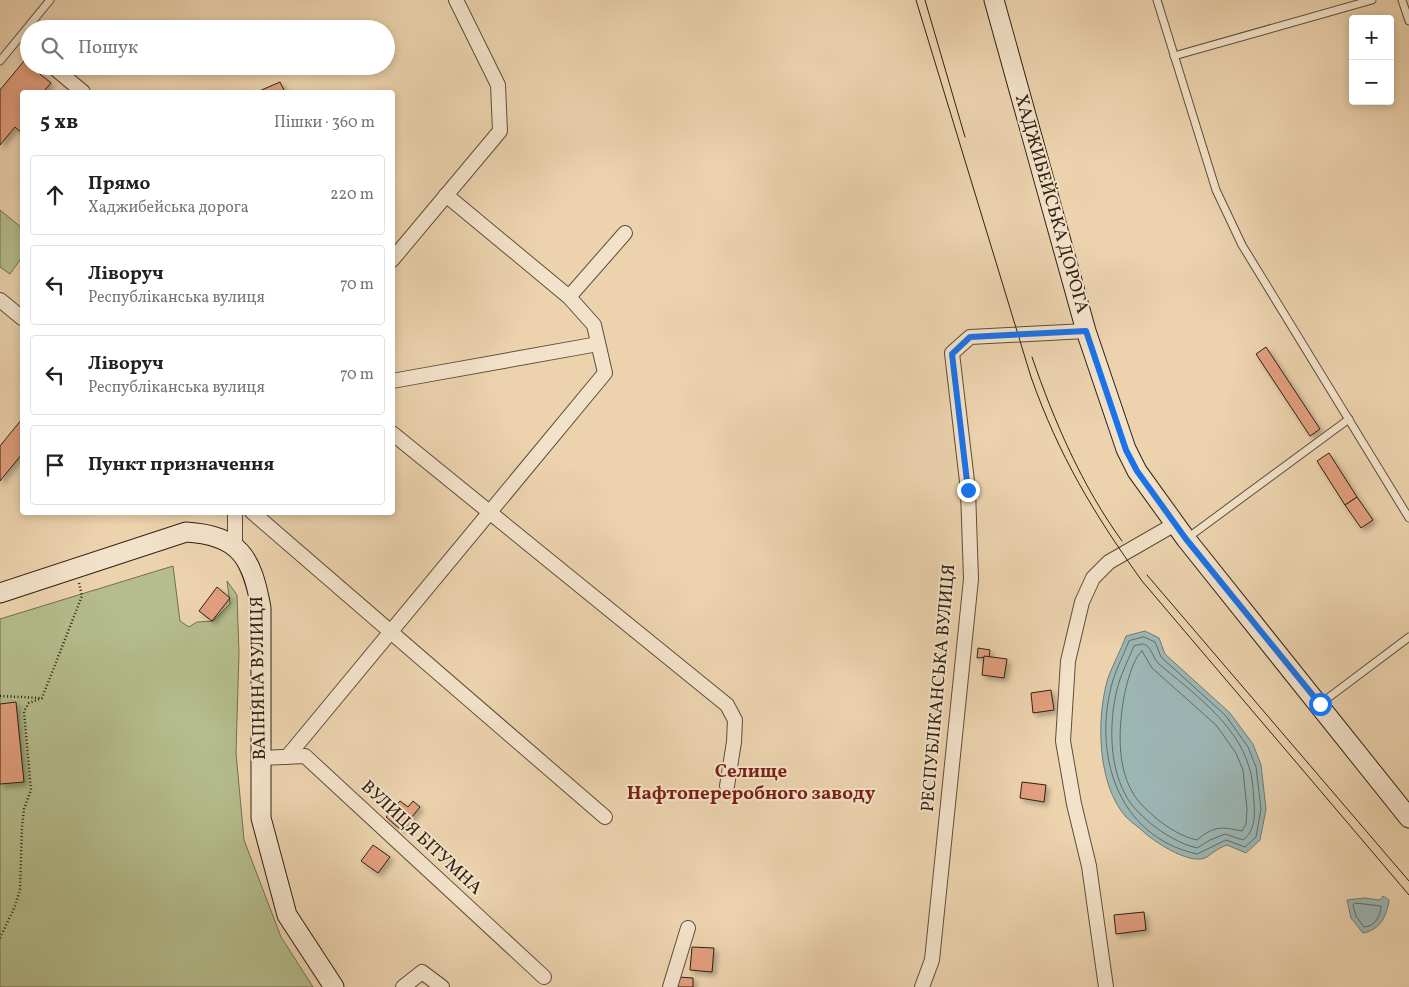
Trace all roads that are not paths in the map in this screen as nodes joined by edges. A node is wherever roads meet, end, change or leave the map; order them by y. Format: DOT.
graph roads {
  1 [pos="50,0"];
  2 [pos="456,0"];
  3 [pos="994,0"];
  4 [pos="1157,0"];
  5 [pos="1372,0"];
  6 [pos="1402,0"];
  7 [pos="34,20"];
  8 [pos="1409,21"];
  9 [pos="20,37"];
  10 [pos="1174,56"];
  11 [pos="0,61"];
  12 [pos="63,75"];
  13 [pos="81,90"];
  14 [pos="446,195"];
  15 [pos="625,233"];
  16 [pos="395,256"];
  17 [pos="569,297"];
  18 [pos="0,300"];
  19 [pos="20,316"];
  20 [pos="1086,331"];
  21 [pos="598,344"];
  22 [pos="395,380"];
  23 [pos="1349,419"];
  24 [pos="395,435"];
  25 [pos="489,512"];
  26 [pos="235,515"];
  27 [pos="256,515"];
  28 [pos="1409,518"];
  29 [pos="1175,524"];
  30 [pos="1186,539"];
  31 [pos="236,546"];
  32 [pos="0,593"];
  33 [pos="391,630"];
  34 [pos="1409,637"];
  35 [pos="1320,704"];
  36 [pos="287,757"];
  37 [pos="261,758"];
  38 [pos="727,786"];
  39 [pos="605,818"];
  40 [pos="1409,818"];
  41 [pos="688,928"];
  42 [pos="544,977"];
  43 [pos="334,987"];
  44 [pos="403,987"];
  45 [pos="442,987"];
  46 [pos="670,987"];
  47 [pos="922,987"];
  48 [pos="1106,987"];
  1 -- 7 [label="lane"];
  2 -- 14 [label="street"];
  3 -- 20 [label="street, ХАДЖИБЕЙСЬКА ДОРОГА"];
  4 -- 10 [label="lane"];
  5 -- 10 [label="lane"];
  6 -- 8 [label="lane"];
  9 -- 11 [label="lane"];
  10 -- 23 [label="lane"];
  12 -- 13 [label="street"];
  14 -- 16 [label="street"];
  14 -- 17 [label="street"];
  15 -- 17 [label="street"];
  17 -- 21 [label="street"];
  18 -- 19 [label="street"];
  20 -- 29 [label="street, ХАДЖИБЕЙСЬКА ДОРОГА"];
  20 -- 47 [label="street, РЕСПУБЛІКАНСЬКА ВУЛИЦЯ"];
  21 -- 22 [label="street"];
  21 -- 25 [label="street"];
  23 -- 28 [label="lane"];
  23 -- 30 [label="lane"];
  24 -- 25 [label="street"];
  25 -- 33 [label="street"];
  25 -- 38 [label="street"];
  26 -- 31 [label="street"];
  27 -- 33 [label="street"];
  29 -- 30 [label="street, ХАДЖИБЕЙСЬКА ДОРОГА"];
  29 -- 48 [label="street"];
  30 -- 35 [label="street, ХАДЖИБЕЙСЬКА ДОРОГА"];
  31 -- 32 [label="street, ВАПНЯНА ВУЛИЦЯ"];
  31 -- 37 [label="street, ВАПНЯНА ВУЛИЦЯ"];
  33 -- 36 [label="street"];
  33 -- 39 [label="street"];
  34 -- 35 [label="lane"];
  35 -- 40 [label="street, ХАДЖИБЕЙСЬКА ДОРОГА"];
  36 -- 37 [label="street, ВУЛИЦЯ БІТУМНА"];
  36 -- 42 [label="street, ВУЛИЦЯ БІТУМНА"];
  37 -- 43 [label="street, ВАПНЯНА ВУЛИЦЯ"];
  41 -- 46 [label="street"];
  44 -- 45 [label="street"];
}
